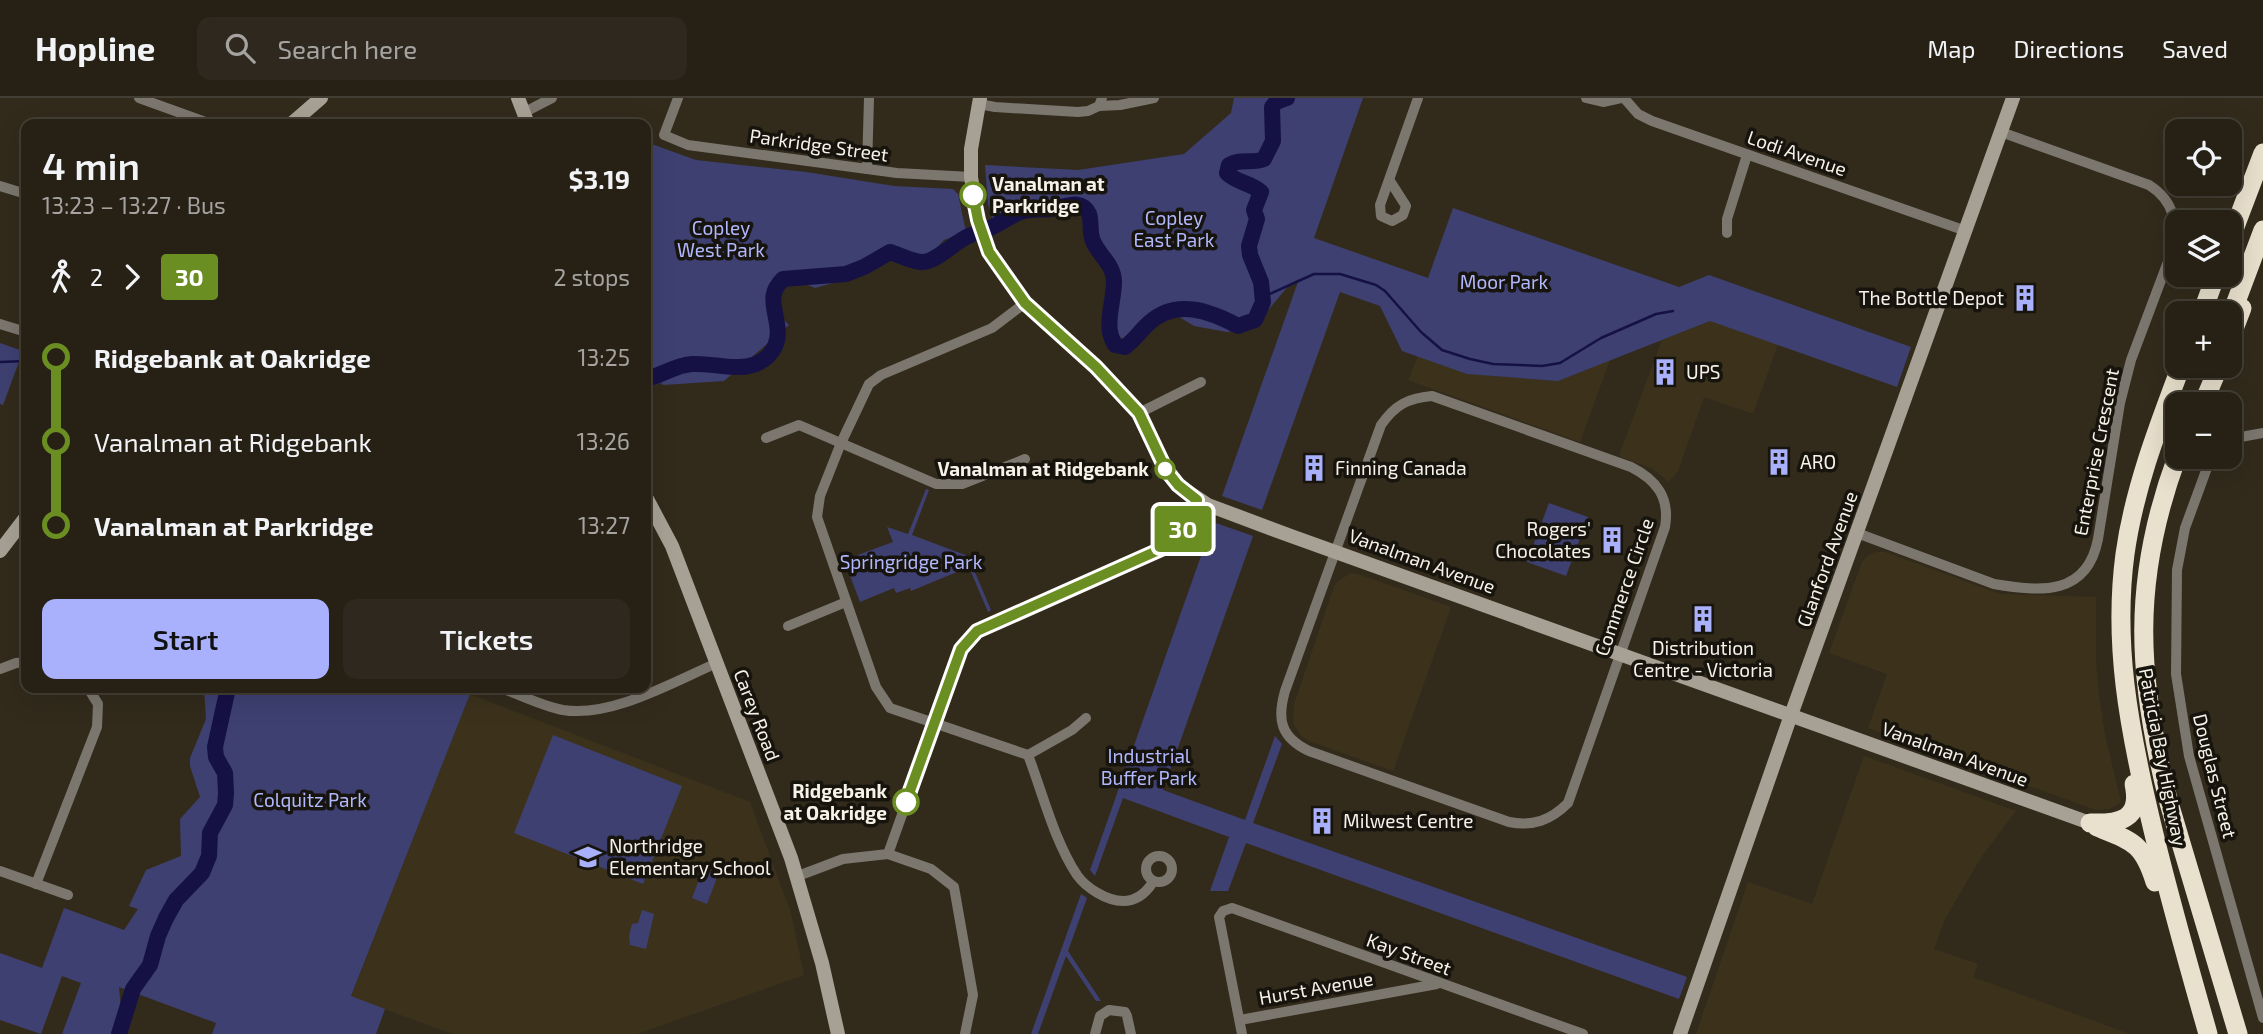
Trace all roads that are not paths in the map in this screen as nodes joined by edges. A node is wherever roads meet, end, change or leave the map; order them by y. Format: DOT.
graph roads {
  1 [pos="139,98"];
  2 [pos="321,98"];
  3 [pos="518,98"];
  4 [pos="552,98"];
  5 [pos="678,98"];
  6 [pos="869,98"];
  7 [pos="1154,98"];
  8 [pos="1419,98"];
  9 [pos="1586,98"];
  10 [pos="1623,98"];
  11 [pos="2013,98"];
  12 [pos="979,101"];
  13 [pos="1101,102"];
  14 [pos="526,118"];
  15 [pos="197,119"];
  16 [pos="297,119"];
  17 [pos="2001,132"];
  18 [pos="2263,153"];
  19 [pos="1747,155"];
  20 [pos="867,169"];
  21 [pos="971,177"];
  22 [pos="1390,181"];
  23 [pos="0,186"];
  24 [pos="21,192"];
  25 [pos="2241,210"];
  26 [pos="1966,230"];
  27 [pos="2263,230"];
  28 [pos="1727,233"];
  29 [pos="2263,253"];
  30 [pos="2236,301"];
  31 [pos="1025,303"];
  32 [pos="2242,308"];
  33 [pos="0,324"];
  34 [pos="21,330"];
  35 [pos="2177,378"];
  36 [pos="1201,382"];
  37 [pos="1139,413"];
  38 [pos="2263,433"];
  39 [pos="2242,437"];
  40 [pos="766,438"];
  41 [pos="841,443"];
  42 [pos="1025,459"];
  43 [pos="2174,469"];
  44 [pos="2207,469"];
  45 [pos="1197,500"];
  46 [pos="651,506"];
  47 [pos="21,524"];
  48 [pos="1857,533"];
  49 [pos="0,551"];
  50 [pos="1336,551"];
  51 [pos="2125,555"];
  52 [pos="846,602"];
  53 [pos="788,626"];
  54 [pos="1621,653"];
  55 [pos="21,663"];
  56 [pos="717,663"];
  57 [pos="0,669"];
  58 [pos="651,690"];
  59 [pos="91,693"];
  60 [pos="526,693"];
  61 [pos="643,693"];
  62 [pos="1791,715"];
  63 [pos="1086,718"];
  64 [pos="935,723"];
  65 [pos="1028,755"];
  66 [pos="2090,823"];
  67 [pos="888,854"];
  68 [pos="0,870"];
  69 [pos="797,876"];
  70 [pos="1153,882"];
  71 [pos="36,884"];
  72 [pos="68,895"];
  73 [pos="1440,984"];
  74 [pos="2263,1018"];
  75 [pos="1240,1020"];
  76 [pos="838,1034"];
  77 [pos="965,1034"];
  78 [pos="1095,1034"];
  79 [pos="1130,1034"];
  80 [pos="1242,1034"];
  81 [pos="1583,1034"];
  82 [pos="1680,1034"];
  83 [pos="2200,1034"];
  84 [pos="2208,1034"];
  85 [pos="2238,1034"];
  1 -- 15 [label="street"];
  2 -- 16 [label="street"];
  3 -- 14 [label="street"];
  4 -- 14 [label="street"];
  5 -- 20 [label="street, Parkridge Street"];
  6 -- 20 [label="street"];
  7 -- 13 [label="street"];
  8 -- 22 [label="street"];
  9 -- 10 [label="street, Lodi Avenue"];
  10 -- 19 [label="street, Lodi Avenue"];
  11 -- 17 [label="street, Glanford Avenue"];
  12 -- 13 [label="street"];
  12 -- 21 [label="street, Vanalman Avenue"];
  17 -- 26 [label="street, Glanford Avenue"];
  17 -- 48 [label="street, Enterprise Crescent"];
  18 -- 25 [label="highway"];
  19 -- 26 [label="street, Lodi Avenue"];
  19 -- 28 [label="street"];
  20 -- 21 [label="street, Parkridge Street"];
  21 -- 31 [label="street, Vanalman Avenue"];
  23 -- 24 [label="street"];
  26 -- 48 [label="street, Glanford Avenue"];
  27 -- 30 [label="highway"];
  29 -- 32 [label="highway"];
  31 -- 37 [label="street, Vanalman Avenue"];
  31 -- 41 [label="street"];
  33 -- 34 [label="street"];
  35 -- 51 [label="highway, Patricia Bay Highway"];
  36 -- 37 [label="street"];
  37 -- 45 [label="street, Vanalman Avenue"];
  38 -- 39 [label="street"];
  40 -- 41 [label="street"];
  41 -- 42 [label="street"];
  41 -- 52 [label="street"];
  43 -- 85 [label="highway, Patricia Bay Highway"];
  44 -- 74 [label="street, Douglas Street"];
  45 -- 50 [label="street, Vanalman Avenue"];
  45 -- 64 [label="street"];
  46 -- 56 [label="street, Carey Road"];
  47 -- 49 [label="street"];
  48 -- 62 [label="street, Glanford Avenue"];
  50 -- 54 [label="street, Vanalman Avenue"];
  50 -- 54 [label="street, Commerce Circle"];
  50 -- 54 [label="street, Commerce Circle"];
  51 -- 66 [label="highway"];
  51 -- 84 [label="highway, Patricia Bay Highway"];
  52 -- 53 [label="street"];
  52 -- 64 [label="street"];
  54 -- 62 [label="street, Vanalman Avenue"];
  55 -- 57 [label="street"];
  56 -- 58 [label="street"];
  56 -- 69 [label="street, Carey Road"];
  59 -- 71 [label="street"];
  60 -- 61 [label="street"];
  62 -- 66 [label="street, Vanalman Avenue"];
  62 -- 82 [label="street, Glanford Avenue"];
  63 -- 65 [label="street"];
  64 -- 65 [label="street"];
  64 -- 67 [label="street"];
  65 -- 70 [label="street"];
  66 -- 83 [label="highway"];
  67 -- 69 [label="street"];
  67 -- 77 [label="street"];
  68 -- 71 [label="street"];
  69 -- 76 [label="street, Carey Road"];
  71 -- 72 [label="street"];
  73 -- 75 [label="street, Hurst Avenue"];
  73 -- 75 [label="street, Kay Street"];
  73 -- 81 [label="street, Kay Street"];
  75 -- 80 [label="street"];
  78 -- 79 [label="street"];
}
